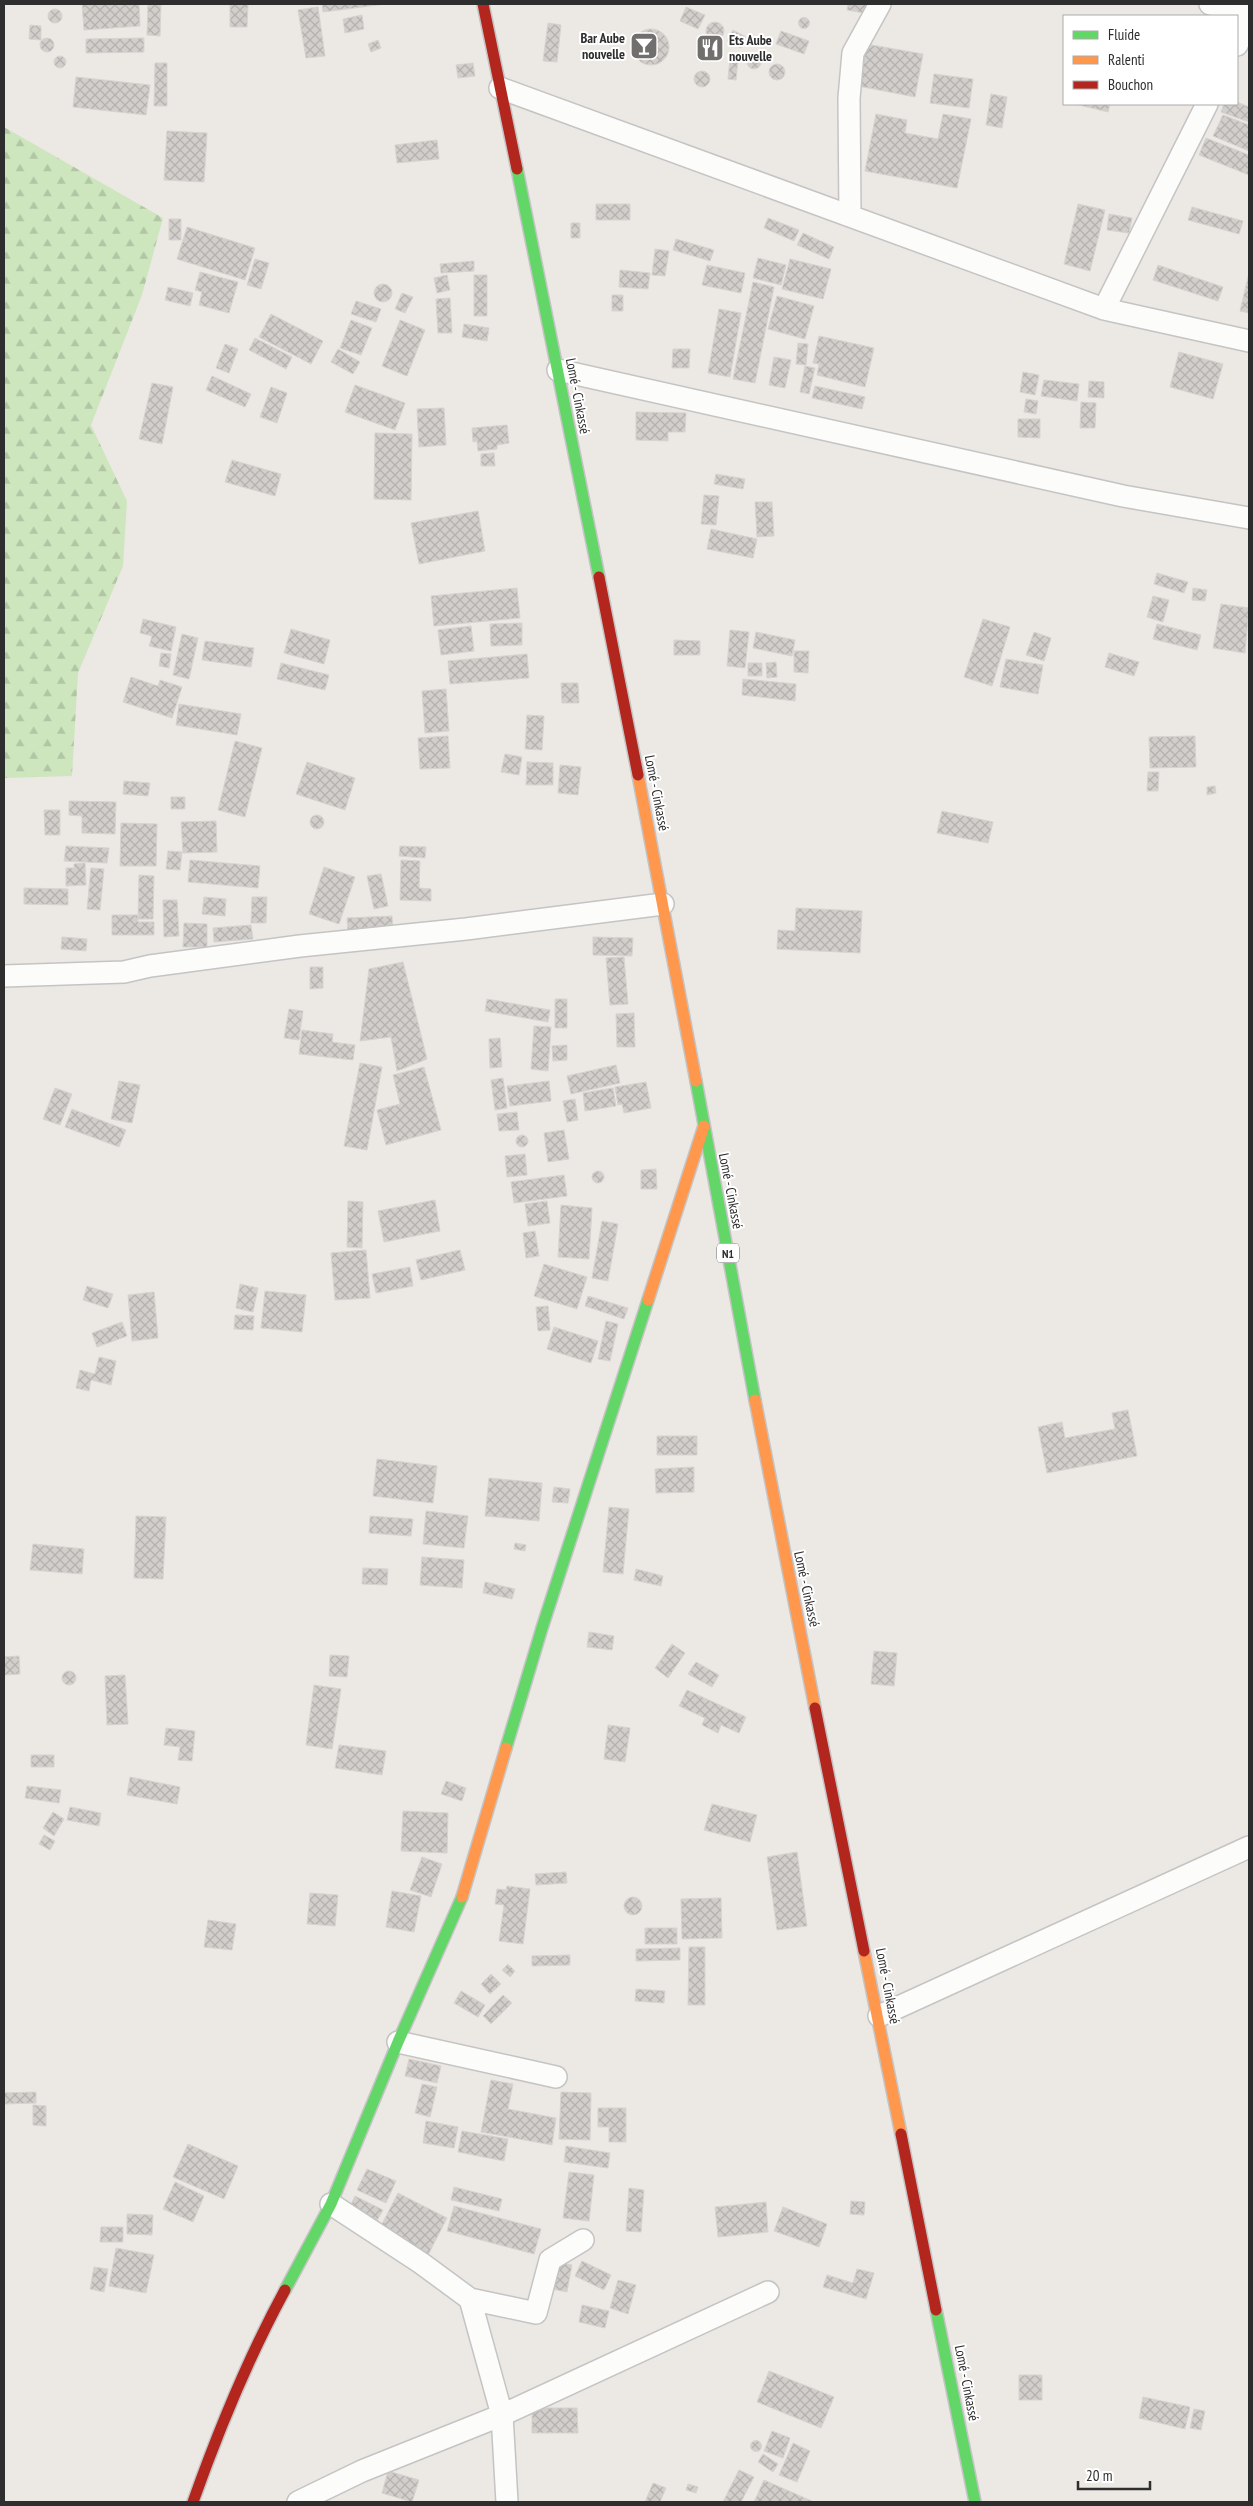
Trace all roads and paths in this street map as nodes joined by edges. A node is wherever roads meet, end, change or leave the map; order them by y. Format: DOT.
graph roads {
  1 [pos="482,4"];
  2 [pos="880,4"];
  3 [pos="1210,4"];
  4 [pos="1249,10"];
  5 [pos="1249,20"];
  6 [pos="1238,43"];
  7 [pos="500,88"];
  8 [pos="1206,105"];
  9 [pos="850,216"];
  10 [pos="1104,309"];
  11 [pos="1249,341"];
  12 [pos="558,370"];
  13 [pos="1249,518"];
  14 [pos="663,904"];
  15 [pos="4,976"];
  16 [pos="704,1126"];
  17 [pos="1249,1847"];
  18 [pos="879,2016"];
  19 [pos="398,2042"];
  20 [pos="556,2077"];
  21 [pos="331,2204"];
  22 [pos="583,2240"];
  23 [pos="768,2292"];
  24 [pos="470,2300"];
  25 [pos="502,2415"];
  26 [pos="193,2502"];
  27 [pos="298,2502"];
  28 [pos="507,2502"];
  29 [pos="975,2502"];
  1 -- 7 [label="main road, Lomé - Cinkassé / N1"];
  2 -- 9 [label="street"];
  3 -- 4 [label="street"];
  5 -- 6 [label="street"];
  7 -- 9 [label="street"];
  7 -- 12 [label="main road, Lomé - Cinkassé / N1"];
  8 -- 10 [label="street"];
  9 -- 10 [label="street"];
  10 -- 11 [label="street"];
  12 -- 13 [label="street"];
  12 -- 14 [label="main road, Lomé - Cinkassé / N1"];
  14 -- 15 [label="street"];
  14 -- 16 [label="main road, Lomé - Cinkassé / N1"];
  16 -- 18 [label="main road, Lomé - Cinkassé / N1"];
  16 -- 19 [label="main road"];
  17 -- 18 [label="street"];
  18 -- 29 [label="main road, Lomé - Cinkassé / N1"];
  19 -- 20 [label="street"];
  19 -- 21 [label="main road"];
  21 -- 24 [label="street"];
  21 -- 26 [label="main road"];
  22 -- 24 [label="street"];
  23 -- 25 [label="street"];
  24 -- 25 [label="street"];
  25 -- 27 [label="street"];
  25 -- 28 [label="street"];
}
